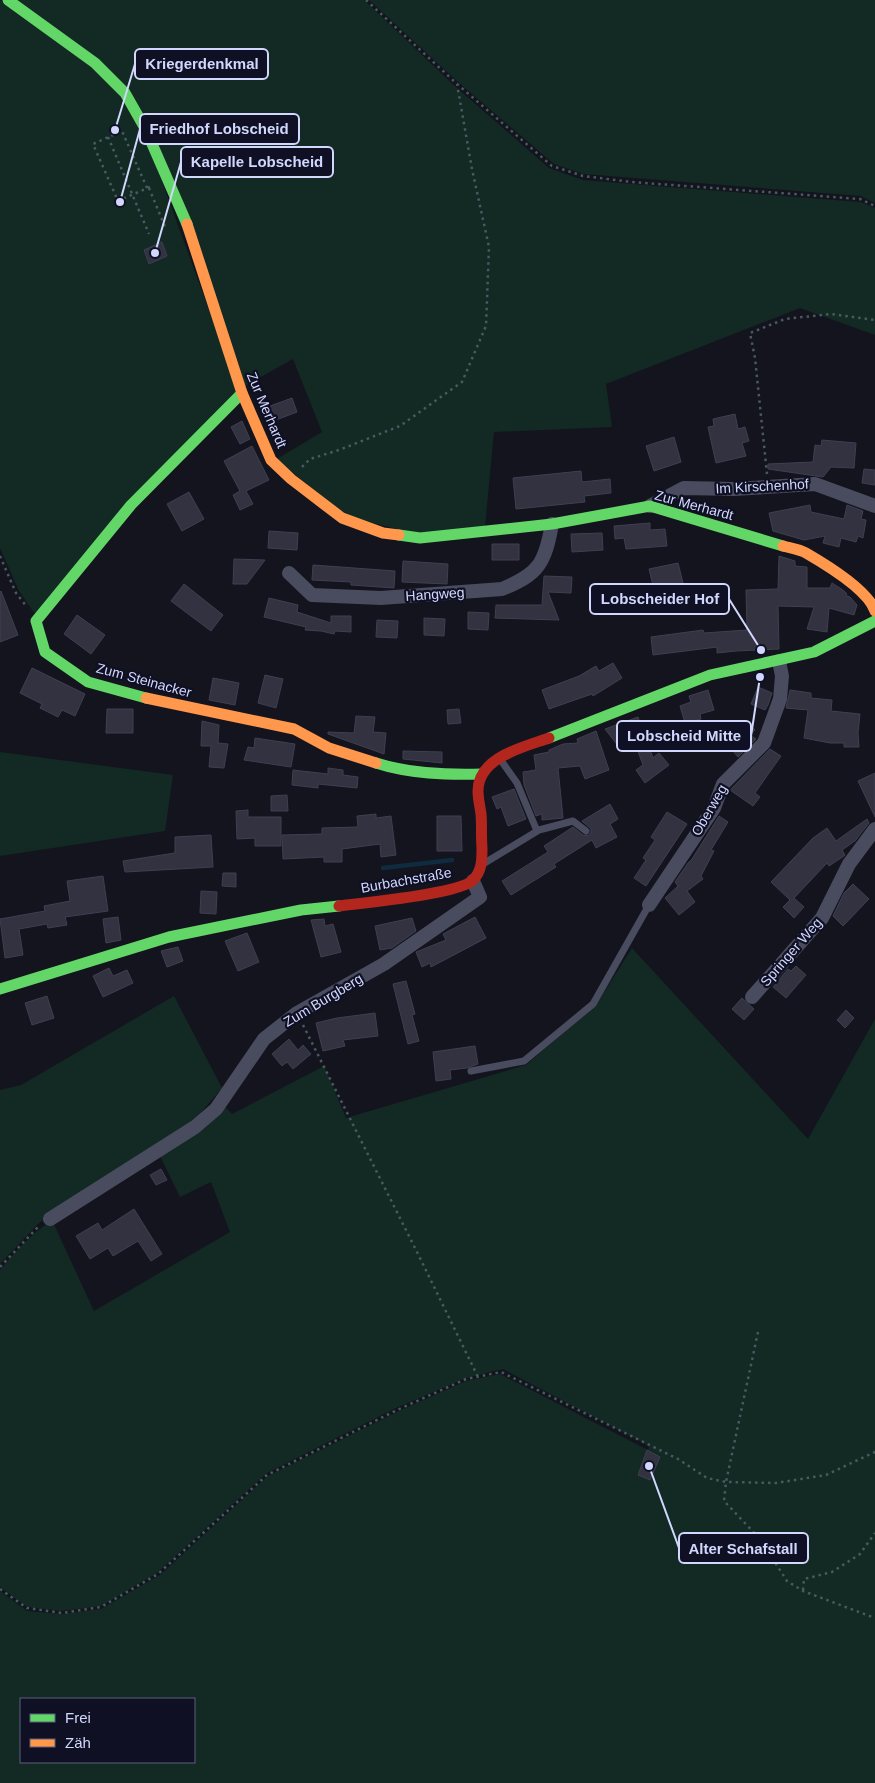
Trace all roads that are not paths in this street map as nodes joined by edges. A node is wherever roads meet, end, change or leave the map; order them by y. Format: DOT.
graph roads {
  1 [pos="8,0"];
  2 [pos="242,393"];
  3 [pos="650,506"];
  4 [pos="875,506"];
  5 [pos="552,524"];
  6 [pos="289,573"];
  7 [pos="875,611"];
  8 [pos="875,621"];
  9 [pos="780,661"];
  10 [pos="499,758"];
  11 [pos="482,774"];
  12 [pos="875,829"];
  13 [pos="537,832"];
  14 [pos="586,832"];
  15 [pos="482,865"];
  16 [pos="473,880"];
  17 [pos="649,906"];
  18 [pos="0,989"];
  19 [pos="752,997"];
  20 [pos="471,1071"];
  21 [pos="50,1219"];
  1 -- 2 [label="street, Zur Merhardt"];
  2 -- 5 [label="street, Zur Merhardt"];
  2 -- 11 [label="street, Zum Steinacker"];
  3 -- 4 [label="street, Im Kirschenhof"];
  3 -- 5 [label="street, Zur Merhardt"];
  3 -- 7 [label="street, Zur Merhardt"];
  5 -- 6 [label="street, Hangweg"];
  8 -- 9 [label="street"];
  9 -- 10 [label="street"];
  9 -- 17 [label="street, Oberweg"];
  10 -- 11 [label="street"];
  10 -- 13 [label="lane"];
  11 -- 15 [label="street"];
  12 -- 19 [label="street, Springer Weg"];
  13 -- 14 [label="lane"];
  13 -- 15 [label="lane"];
  15 -- 16 [label="street, Burbachstraße"];
  16 -- 18 [label="street, Burbachstraße"];
  16 -- 21 [label="street, Zum Burgberg"];
  17 -- 20 [label="lane"];
}
